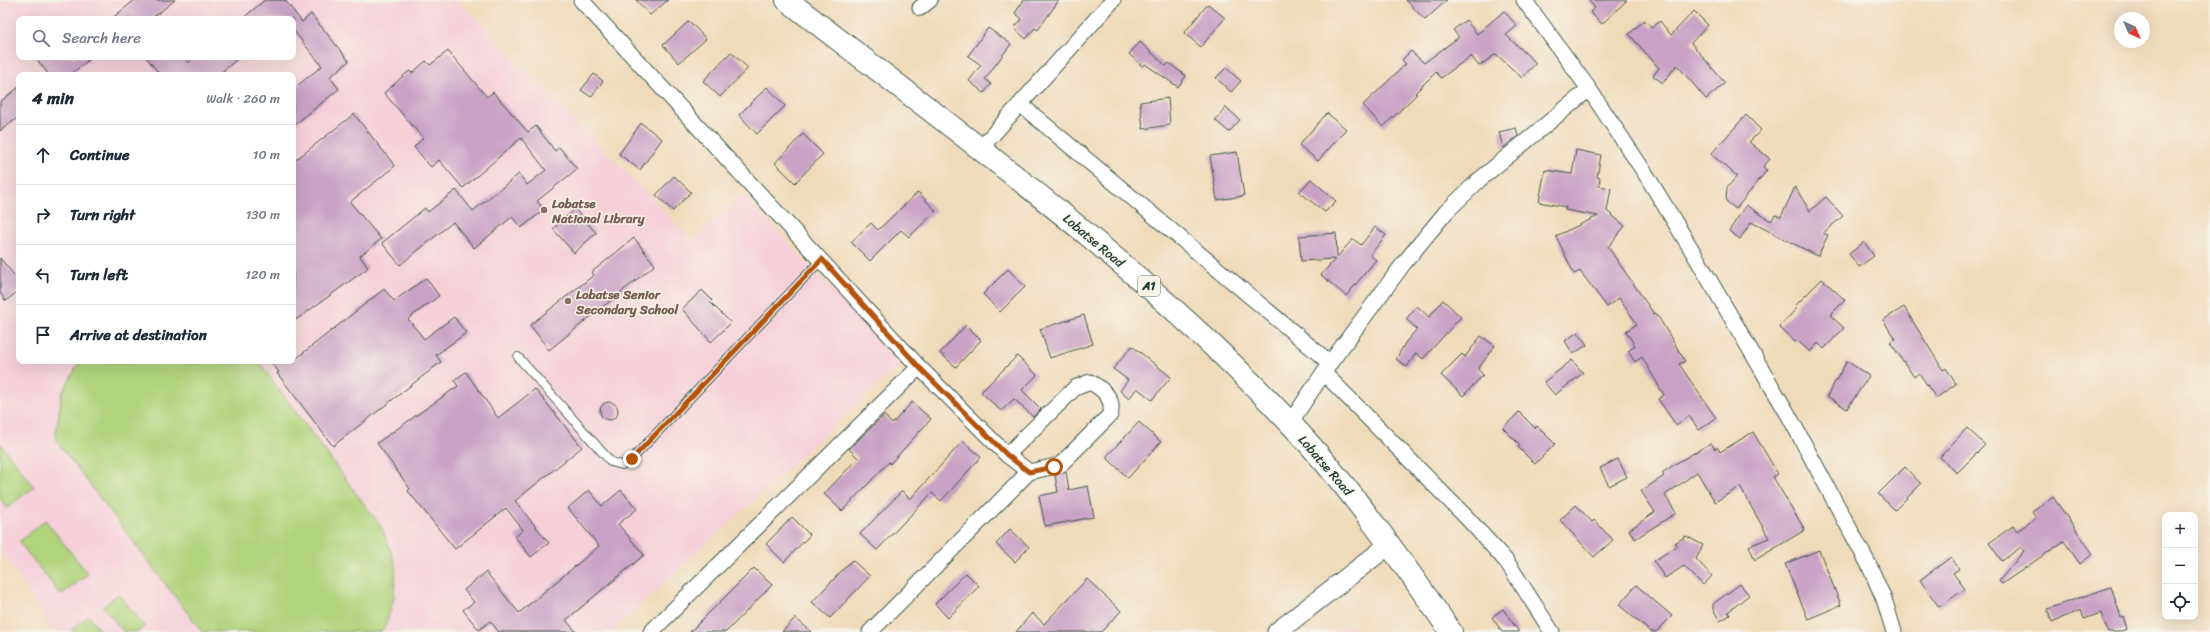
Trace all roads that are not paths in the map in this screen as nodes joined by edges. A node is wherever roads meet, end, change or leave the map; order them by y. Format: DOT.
graph roads {
  1 [pos="581,0"];
  2 [pos="787,0"];
  3 [pos="1524,0"];
  4 [pos="1107,2"];
  5 [pos="1589,89"];
  6 [pos="1020,104"];
  7 [pos="980,149"];
  8 [pos="822,259"];
  9 [pos="518,357"];
  10 [pos="919,367"];
  11 [pos="1327,368"];
  12 [pos="1290,423"];
  13 [pos="1007,455"];
  14 [pos="1029,472"];
  15 [pos="1390,544"];
  16 [pos="1447,628"];
  17 [pos="651,632"];
  18 [pos="870,632"];
  19 [pos="1277,632"];
  20 [pos="1552,632"];
  21 [pos="1894,632"];
  1 -- 8 [label="street"];
  2 -- 7 [label="highway, Lobatse Road / A1"];
  3 -- 5 [label="street"];
  4 -- 6 [label="street"];
  5 -- 11 [label="street"];
  5 -- 21 [label="street"];
  6 -- 7 [label="street"];
  6 -- 11 [label="street"];
  7 -- 12 [label="highway, Lobatse Road / A1"];
  8 -- 9 [label="lane"];
  8 -- 10 [label="street"];
  10 -- 13 [label="street"];
  10 -- 17 [label="street"];
  11 -- 12 [label="street"];
  11 -- 20 [label="street"];
  12 -- 15 [label="highway, Lobatse Road / A1"];
  13 -- 14 [label="street"];
  13 -- 14 [label="street"];
  14 -- 18 [label="street"];
  15 -- 16 [label="highway, Lobatse Road / A1"];
  15 -- 19 [label="street"];
}
